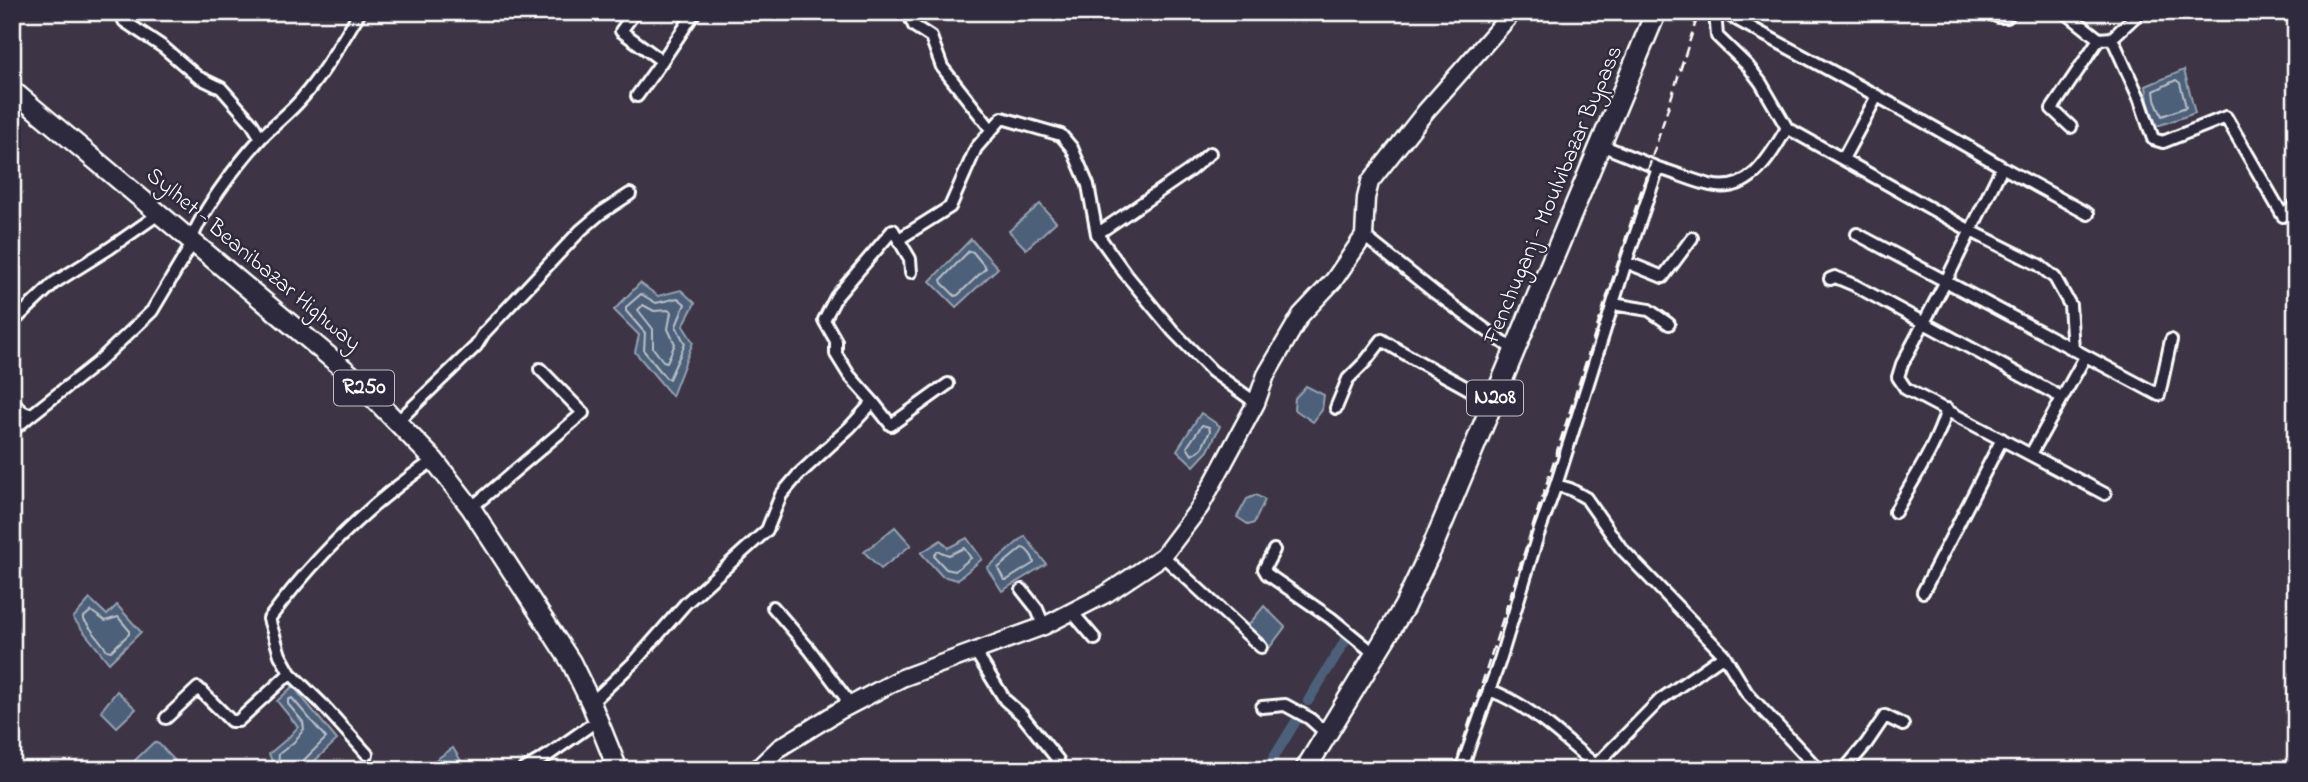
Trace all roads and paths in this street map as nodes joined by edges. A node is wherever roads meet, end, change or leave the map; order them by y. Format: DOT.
graph roads {
  1 [pos="360,12"];
  2 [pos="635,12"];
  3 [pos="695,12"];
  4 [pos="908,12"];
  5 [pos="1513,12"];
  6 [pos="1656,12"];
  7 [pos="1716,12"];
  8 [pos="1723,12"];
  9 [pos="1987,12"];
  10 [pos="2010,12"];
  11 [pos="2066,12"];
  12 [pos="2140,12"];
  13 [pos="124,20"];
  14 [pos="2112,38"];
  15 [pos="2099,39"];
  16 [pos="662,61"];
  17 [pos="12,90"];
  18 [pos="637,96"];
  19 [pos="1877,96"];
  20 [pos="12,100"];
  21 [pos="2071,127"];
  22 [pos="1787,128"];
  23 [pos="991,129"];
  24 [pos="261,138"];
  25 [pos="1601,145"];
  26 [pos="1210,153"];
  27 [pos="1843,159"];
  28 [pos="2002,167"];
  29 [pos="1658,168"];
  30 [pos="630,194"];
  31 [pos="2296,204"];
  32 [pos="2088,214"];
  33 [pos="153,218"];
  34 [pos="1971,231"];
  35 [pos="1097,234"];
  36 [pos="1857,234"];
  37 [pos="1363,236"];
  38 [pos="1692,238"];
  39 [pos="899,239"];
  40 [pos="190,244"];
  41 [pos="1626,262"];
  42 [pos="911,272"];
  43 [pos="1830,279"];
  44 [pos="1946,281"];
  45 [pos="1613,304"];
  46 [pos="12,323"];
  47 [pos="1669,324"];
  48 [pos="1923,324"];
  49 [pos="2171,340"];
  50 [pos="1515,351"];
  51 [pos="2073,351"];
  52 [pos="2085,357"];
  53 [pos="540,369"];
  54 [pos="948,384"];
  55 [pos="2062,397"];
  56 [pos="12,401"];
  57 [pos="873,402"];
  58 [pos="1256,403"];
  59 [pos="1493,403"];
  60 [pos="1336,408"];
  61 [pos="1947,409"];
  62 [pos="31,415"];
  63 [pos="398,421"];
  64 [pos="12,431"];
  65 [pos="2003,439"];
  66 [pos="2031,454"];
  67 [pos="430,462"];
  68 [pos="1556,485"];
  69 [pos="2105,494"];
  70 [pos="471,508"];
  71 [pos="1895,512"];
  72 [pos="1275,550"];
  73 [pos="1163,556"];
  74 [pos="1022,590"];
  75 [pos="1923,592"];
  76 [pos="773,607"];
  77 [pos="1072,612"];
  78 [pos="1045,626"];
  79 [pos="1095,639"];
  80 [pos="1261,647"];
  81 [pos="975,651"];
  82 [pos="1375,654"];
  83 [pos="1724,655"];
  84 [pos="290,673"];
  85 [pos="1489,690"];
  86 [pos="591,703"];
  87 [pos="851,705"];
  88 [pos="1262,707"];
  89 [pos="166,718"];
  90 [pos="1903,725"];
  91 [pos="588,727"];
  92 [pos="1327,734"];
  93 [pos="367,754"];
  94 [pos="1599,767"];
  95 [pos="523,770"];
  96 [pos="606,770"];
  97 [pos="618,770"];
  98 [pos="756,770"];
  99 [pos="1050,770"];
  100 [pos="1305,770"];
  101 [pos="1461,770"];
  102 [pos="1819,770"];
  103 [pos="1844,770"];
  1 -- 24 [label="street"];
  2 -- 16 [label="street"];
  3 -- 16 [label="street"];
  4 -- 23 [label="street"];
  5 -- 37 [label="street"];
  6 -- 25 [label="highway, Fenchuganj - Moulvibazar Bypass / N208"];
  7 -- 22 [label="street"];
  8 -- 19 [label="street"];
  9 -- 10 [label="street"];
  11 -- 15 [label="street"];
  12 -- 14 [label="street"];
  13 -- 24 [label="street"];
  14 -- 15 [label="street"];
  14 -- 31 [label="street"];
  15 -- 21 [label="street"];
  16 -- 18 [label="street"];
  17 -- 40 [label="main road, Sylhet - Beanibazar Highway / R250"];
  19 -- 27 [label="street"];
  19 -- 28 [label="street"];
  20 -- 33 [label="main road, Sylhet - Beanibazar Highway / R250"];
  22 -- 27 [label="street"];
  22 -- 29 [label="street"];
  23 -- 35 [label="street"];
  23 -- 39 [label="street"];
  24 -- 40 [label="street"];
  25 -- 29 [label="street"];
  25 -- 50 [label="highway, Fenchuganj - Moulvibazar Bypass / N208"];
  26 -- 35 [label="street"];
  27 -- 34 [label="street"];
  28 -- 32 [label="street"];
  28 -- 34 [label="street"];
  29 -- 41 [label="street"];
  30 -- 63 [label="street"];
  33 -- 40 [label="main road, Sylhet - Beanibazar Highway / R250"];
  33 -- 46 [label="street"];
  34 -- 44 [label="street"];
  34 -- 51 [label="street"];
  35 -- 58 [label="street"];
  36 -- 44 [label="street"];
  37 -- 50 [label="street"];
  37 -- 58 [label="street"];
  38 -- 41 [label="street"];
  39 -- 42 [label="street"];
  39 -- 57 [label="street"];
  40 -- 62 [label="street"];
  40 -- 63 [label="main road, Sylhet - Beanibazar Highway / R250"];
  40 -- 67 [label="main road, Sylhet - Beanibazar Highway / R250"];
  41 -- 45 [label="street"];
  43 -- 48 [label="street"];
  44 -- 48 [label="street"];
  44 -- 51 [label="street"];
  45 -- 47 [label="street"];
  45 -- 68 [label="street"];
  48 -- 55 [label="street"];
  48 -- 61 [label="street"];
  49 -- 52 [label="street"];
  50 -- 59 [label="highway, Fenchuganj - Moulvibazar Bypass / N208"];
  51 -- 52 [label="street"];
  52 -- 55 [label="street"];
  53 -- 70 [label="street"];
  54 -- 57 [label="street"];
  55 -- 66 [label="street"];
  56 -- 62 [label="street"];
  57 -- 86 [label="street"];
  58 -- 73 [label="street"];
  59 -- 60 [label="street"];
  59 -- 82 [label="highway, Fenchuganj - Moulvibazar Bypass / N208"];
  61 -- 65 [label="street"];
  61 -- 71 [label="street"];
  62 -- 64 [label="street"];
  63 -- 67 [label="main road, Sylhet - Beanibazar Highway / R250"];
  65 -- 66 [label="street"];
  65 -- 75 [label="street"];
  66 -- 69 [label="street"];
  67 -- 70 [label="main road, Sylhet - Beanibazar Highway / R250"];
  67 -- 84 [label="street"];
  67 -- 91 [label="main road, Sylhet - Beanibazar Highway / R250"];
  68 -- 83 [label="street"];
  68 -- 85 [label="street"];
  70 -- 86 [label="main road, Sylhet - Beanibazar Highway / R250"];
  72 -- 82 [label="street"];
  73 -- 77 [label="street"];
  73 -- 80 [label="street"];
  74 -- 78 [label="street"];
  76 -- 87 [label="street"];
  77 -- 78 [label="street"];
  77 -- 79 [label="street"];
  78 -- 81 [label="street"];
  81 -- 87 [label="street"];
  81 -- 99 [label="street"];
  82 -- 92 [label="highway, Fenchuganj - Moulvibazar Bypass / N208"];
  83 -- 94 [label="street"];
  83 -- 102 [label="street"];
  84 -- 89 [label="street"];
  84 -- 93 [label="street"];
  85 -- 94 [label="street"];
  85 -- 101 [label="street"];
  86 -- 97 [label="main road, Sylhet - Beanibazar Highway / R250"];
  87 -- 98 [label="street"];
  88 -- 92 [label="street"];
  90 -- 103 [label="street"];
  91 -- 95 [label="street"];
  91 -- 96 [label="main road, Sylhet - Beanibazar Highway / R250"];
  92 -- 100 [label="highway, Fenchuganj - Moulvibazar Bypass / N208"];
}
